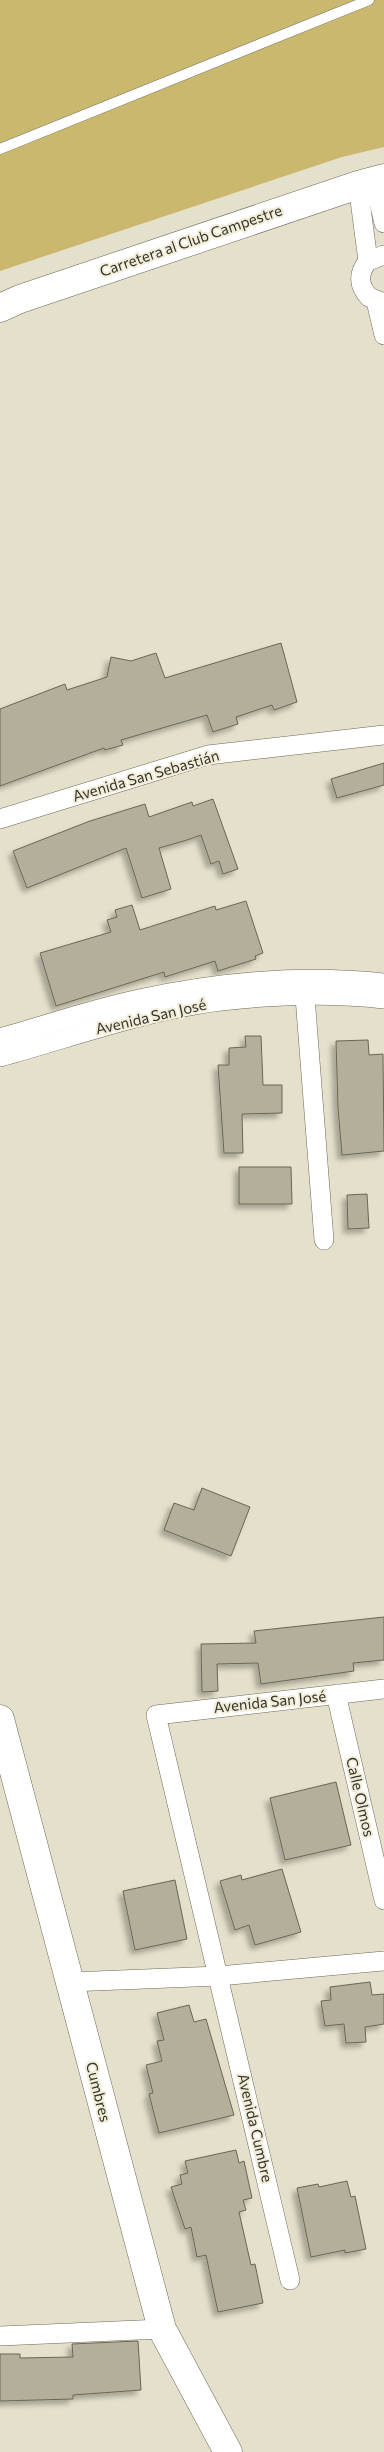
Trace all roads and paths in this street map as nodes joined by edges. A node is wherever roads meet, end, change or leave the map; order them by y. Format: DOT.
graph roads {
  1 [pos="369,0"];
  2 [pos="0,149"];
  3 [pos="372,181"];
  4 [pos="384,222"];
  5 [pos="376,258"];
  6 [pos="380,302"];
  7 [pos="0,308"];
  8 [pos="384,335"];
  9 [pos="384,735"];
  10 [pos="0,819"];
  11 [pos="384,983"];
  12 [pos="305,988"];
  13 [pos="384,999"];
  14 [pos="62,1031"];
  15 [pos="0,1038"];
  16 [pos="0,1057"];
  17 [pos="324,1240"];
  18 [pos="384,1689"];
  19 [pos="336,1694"];
  20 [pos="156,1714"];
  21 [pos="0,1719"];
  22 [pos="384,1900"];
  23 [pos="384,1961"];
  24 [pos="219,1976"];
  25 [pos="70,1982"];
  26 [pos="290,2280"];
  27 [pos="162,2329"];
  28 [pos="0,2336"];
  29 [pos="228,2452"];
  1 -- 2 [label="lane"];
  3 -- 4 [label="street"];
  3 -- 5 [label="street"];
  3 -- 7 [label="street, Carretera al Club Campestre"];
  5 -- 6 [label="street"];
  6 -- 8 [label="street"];
  9 -- 10 [label="street, Avenida San Sebastián"];
  11 -- 12 [label="street, Avenida San José"];
  12 -- 13 [label="street, Avenida San José"];
  12 -- 14 [label="street, Avenida San José"];
  12 -- 17 [label="street"];
  14 -- 15 [label="street, Avenida San José"];
  14 -- 16 [label="street, Avenida San José"];
  18 -- 19 [label="street, Avenida San José"];
  19 -- 20 [label="street, Avenida San José"];
  19 -- 22 [label="street, Calle Olmos"];
  20 -- 24 [label="street, Avenida Cumbre"];
  21 -- 25 [label="street, Cumbres"];
  23 -- 24 [label="street"];
  24 -- 25 [label="street"];
  24 -- 26 [label="street, Avenida Cumbre"];
  25 -- 27 [label="street, Cumbres"];
  27 -- 28 [label="street"];
  27 -- 29 [label="street, Cumbres"];
}
